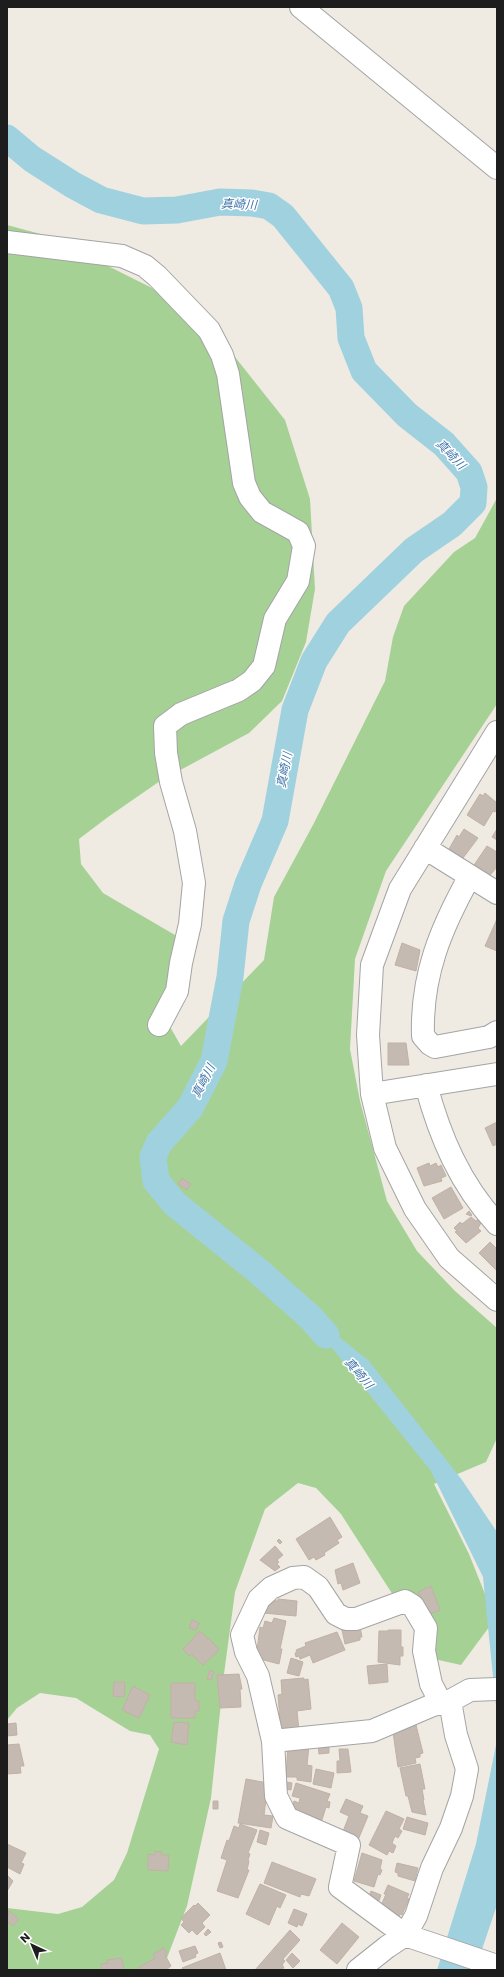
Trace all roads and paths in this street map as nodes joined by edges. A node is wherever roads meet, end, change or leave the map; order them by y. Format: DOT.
graph roads {
  1 [pos="306,8"];
  2 [pos="497,168"];
  3 [pos="7,242"];
  4 [pos="497,732"];
  5 [pos="425,848"];
  6 [pos="470,876"];
  7 [pos="497,893"];
  8 [pos="159,1025"];
  9 [pos="497,1032"];
  10 [pos="497,1074"];
  11 [pos="426,1085"];
  12 [pos="372,1094"];
  13 [pos="497,1224"];
  14 [pos="497,1300"];
  15 [pos="497,1689"];
  16 [pos="445,1702"];
  17 [pos="273,1741"];
  18 [pos="405,1935"];
  19 [pos="490,1964"];
  20 [pos="358,1970"];
  1 -- 2 [label="street"];
  3 -- 8 [label="street"];
  4 -- 5 [label="street"];
  5 -- 6 [label="street"];
  5 -- 12 [label="street"];
  6 -- 7 [label="street"];
  6 -- 9 [label="street"];
  10 -- 11 [label="street"];
  11 -- 12 [label="street"];
  11 -- 13 [label="street"];
  12 -- 14 [label="street"];
  15 -- 16 [label="street"];
  16 -- 17 [label="street"];
  16 -- 17 [label="street"];
  16 -- 18 [label="street"];
  17 -- 18 [label="street"];
  18 -- 19 [label="street"];
  18 -- 20 [label="street"];
}
